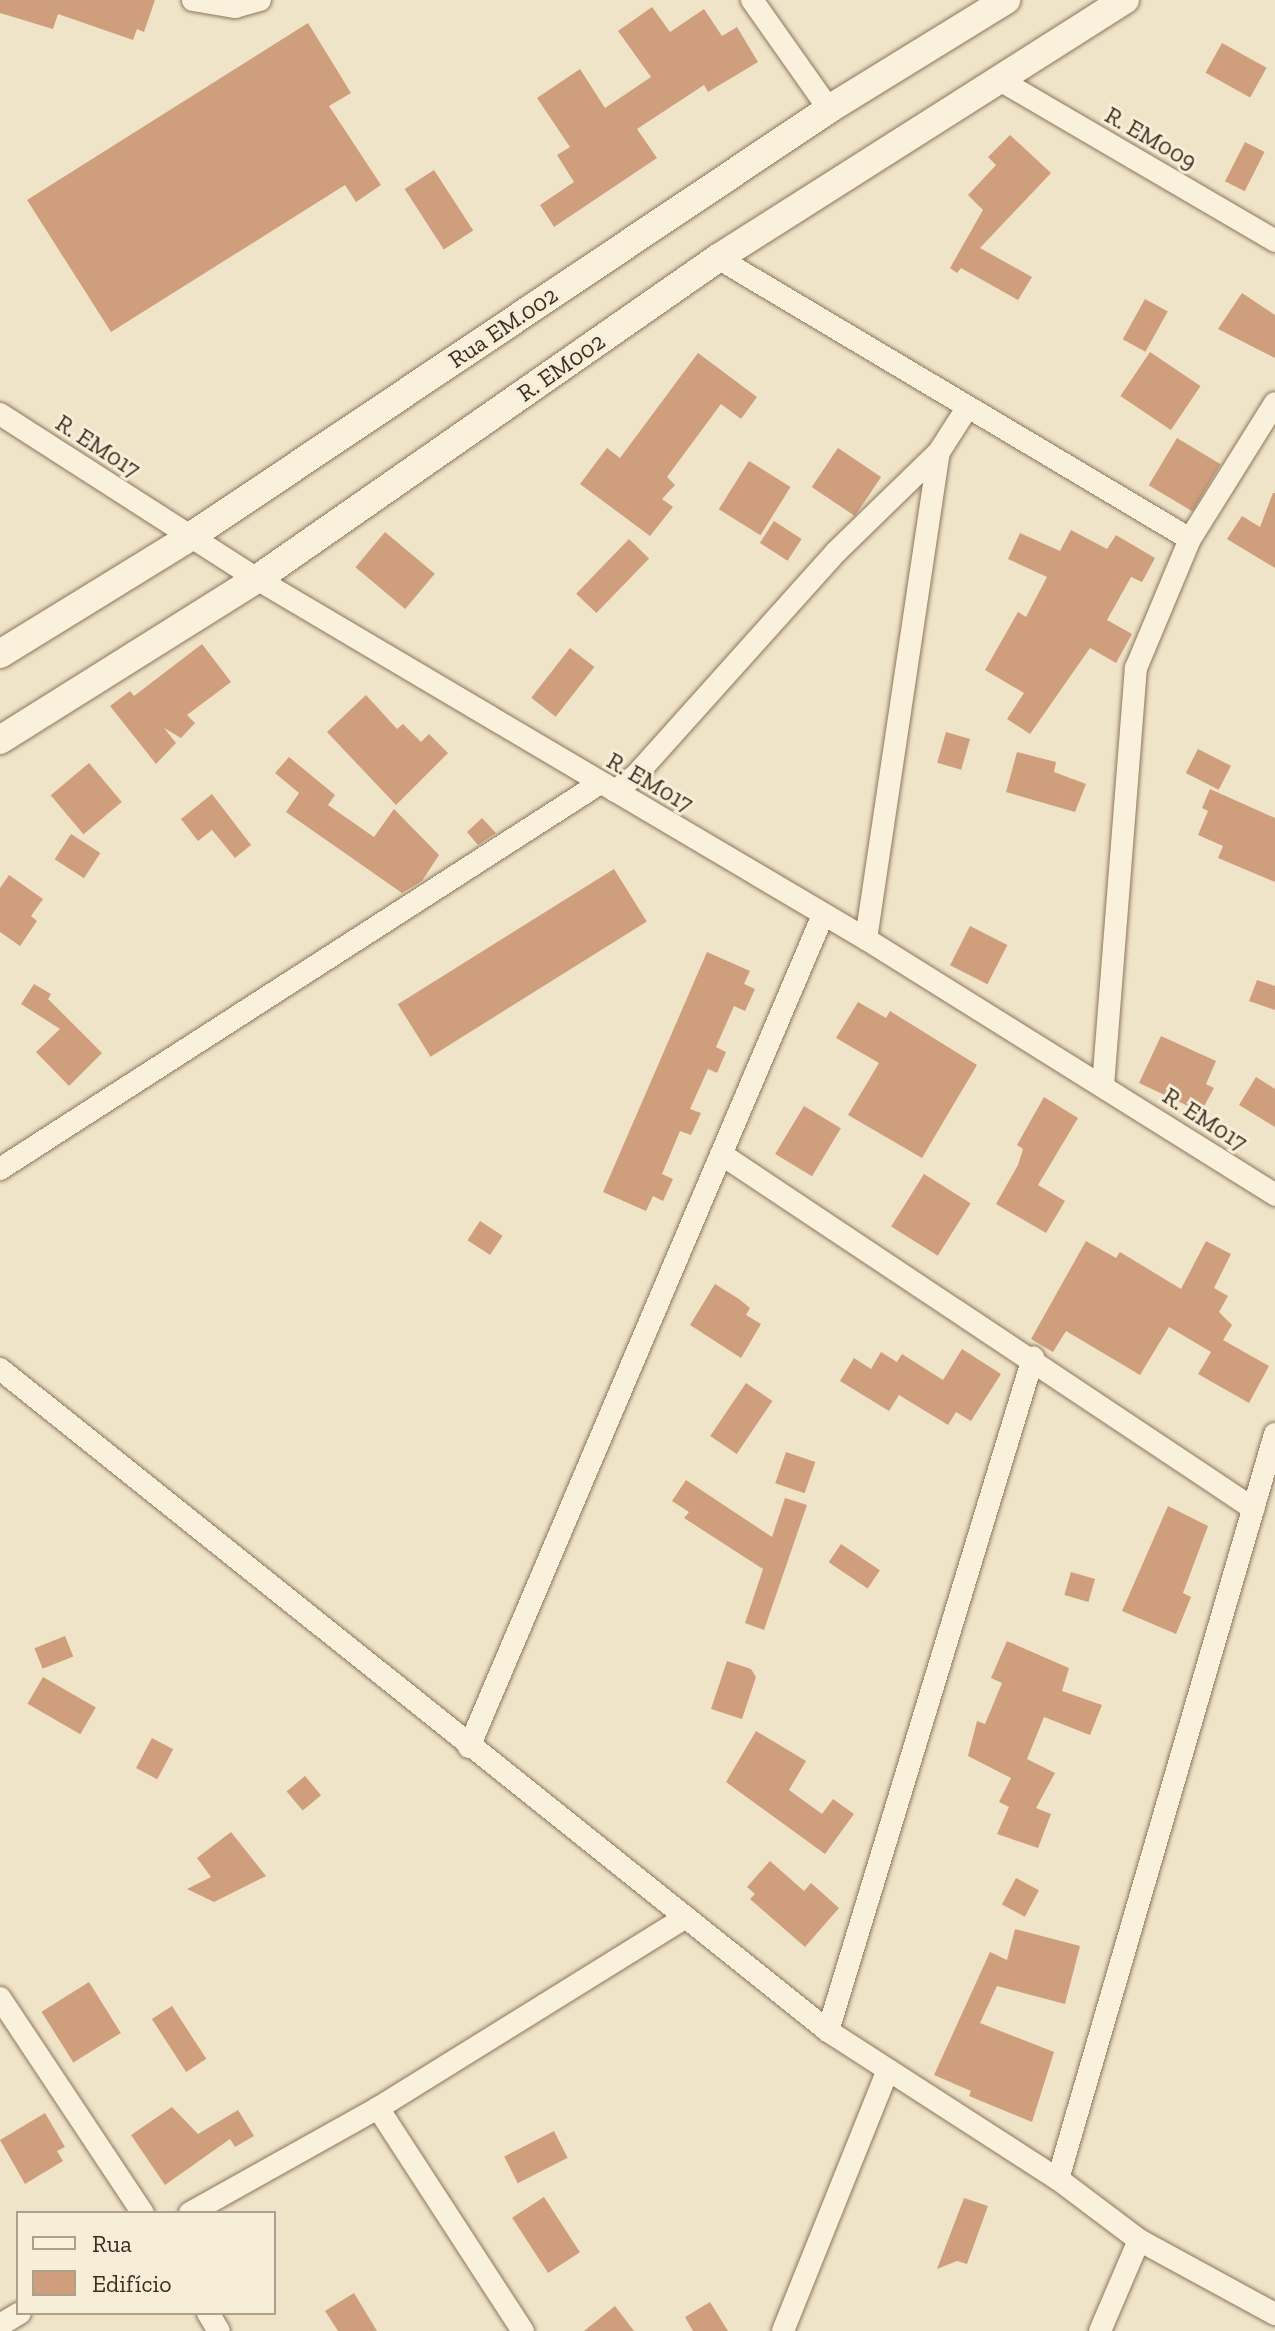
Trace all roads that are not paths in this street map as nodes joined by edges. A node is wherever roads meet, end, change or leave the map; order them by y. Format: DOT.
graph roads {
  1 [pos="193,0"];
  2 [pos="260,0"];
  3 [pos="752,0"];
  4 [pos="1006,0"];
  5 [pos="1125,0"];
  6 [pos="1000,80"];
  7 [pos="829,109"];
  8 [pos="1275,241"];
  9 [pos="718,258"];
  10 [pos="1275,403"];
  11 [pos="967,408"];
  12 [pos="0,414"];
  13 [pos="939,452"];
  14 [pos="190,537"];
  15 [pos="1190,539"];
  16 [pos="257,579"];
  17 [pos="0,654"];
  18 [pos="0,740"];
  19 [pos="608,787"];
  20 [pos="823,915"];
  21 [pos="866,939"];
  22 [pos="1103,1086"];
  23 [pos="721,1154"];
  24 [pos="0,1169"];
  25 [pos="1275,1195"];
  26 [pos="1033,1358"];
  27 [pos="0,1369"];
  28 [pos="1275,1434"];
  29 [pos="1254,1509"];
  30 [pos="469,1747"];
  31 [pos="686,1917"];
  32 [pos="0,1998"];
  33 [pos="828,2031"];
  34 [pos="887,2072"];
  35 [pos="378,2108"];
  36 [pos="1058,2179"];
  37 [pos="142,2211"];
  38 [pos="194,2211"];
  39 [pos="1139,2240"];
  40 [pos="1275,2314"];
  41 [pos="523,2331"];
  42 [pos="783,2331"];
  43 [pos="1100,2331"];
  1 -- 2 [label="street"];
  3 -- 7 [label="street"];
  4 -- 7 [label="street, Rua EM.002"];
  5 -- 6 [label="street, R. EM002"];
  6 -- 8 [label="street, R. EM009"];
  6 -- 9 [label="street, R. EM002"];
  7 -- 14 [label="street, Rua EM.002"];
  9 -- 11 [label="street"];
  9 -- 16 [label="street, R. EM002"];
  10 -- 15 [label="street"];
  11 -- 13 [label="street"];
  11 -- 15 [label="street"];
  12 -- 14 [label="street, R. EM017"];
  13 -- 19 [label="street"];
  13 -- 21 [label="street"];
  14 -- 16 [label="street, R. EM017"];
  14 -- 17 [label="street, Rua EM.002"];
  15 -- 22 [label="street"];
  16 -- 18 [label="street, R. EM002"];
  16 -- 19 [label="street, R. EM017"];
  19 -- 20 [label="street, R. EM017"];
  19 -- 24 [label="street"];
  20 -- 21 [label="street, R. EM017"];
  20 -- 23 [label="street"];
  21 -- 22 [label="street, R. EM017"];
  22 -- 25 [label="street, R. EM017"];
  23 -- 26 [label="street"];
  23 -- 30 [label="street"];
  26 -- 29 [label="street"];
  26 -- 33 [label="street"];
  27 -- 30 [label="street"];
  28 -- 29 [label="street"];
  29 -- 36 [label="street"];
  30 -- 31 [label="street"];
  31 -- 33 [label="street"];
  31 -- 35 [label="street"];
  32 -- 37 [label="street"];
  33 -- 34 [label="street"];
  34 -- 36 [label="street"];
  34 -- 42 [label="street"];
  35 -- 38 [label="street"];
  35 -- 41 [label="street"];
  36 -- 39 [label="street"];
  39 -- 40 [label="street"];
  39 -- 43 [label="street"];
}
